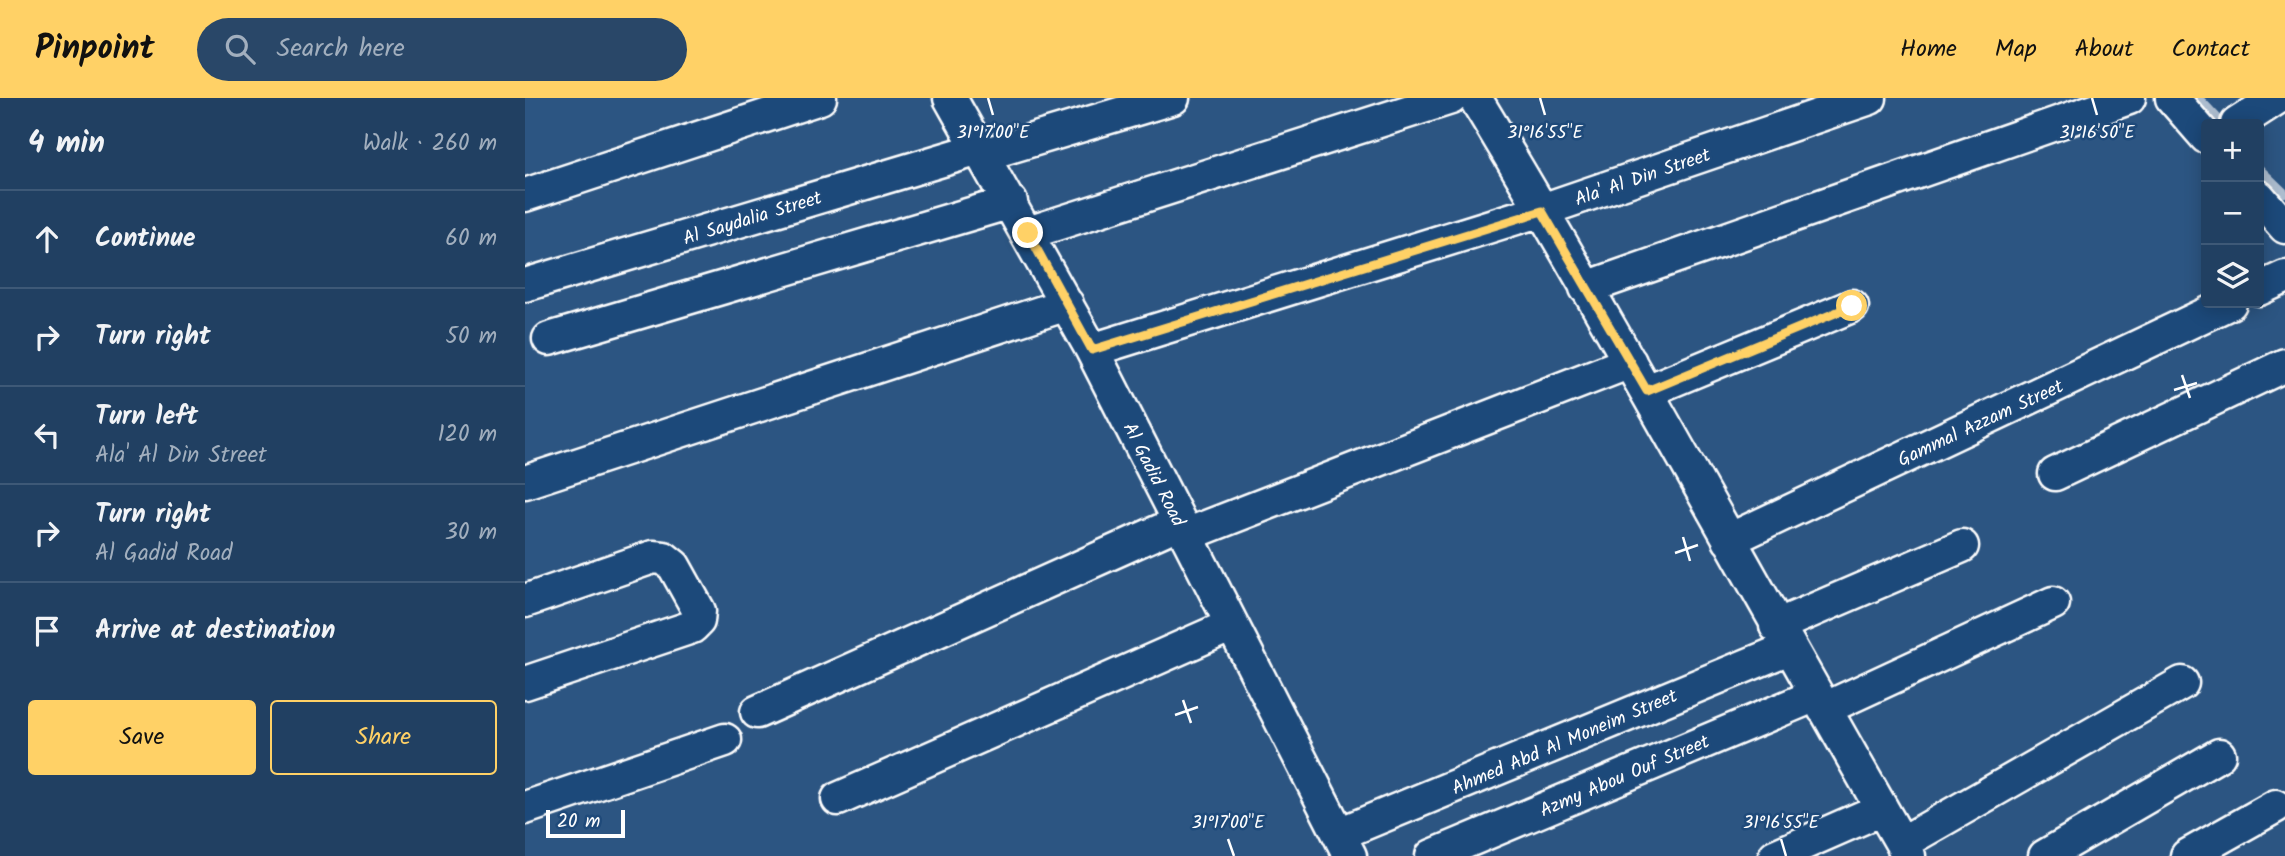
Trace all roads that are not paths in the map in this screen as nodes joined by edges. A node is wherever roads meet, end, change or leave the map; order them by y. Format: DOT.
graph roads {
  1 [pos="820,98"];
  2 [pos="950,98"];
  3 [pos="1173,98"];
  4 [pos="1451,98"];
  5 [pos="1476,98"];
  6 [pos="1870,98"];
  7 [pos="2129,98"];
  8 [pos="2172,98"];
  9 [pos="2277,98"];
  10 [pos="2245,119"];
  11 [pos="2201,131"];
  12 [pos="980,152"];
  13 [pos="525,195"];
  14 [pos="1011,202"];
  15 [pos="2264,203"];
  16 [pos="1542,211"];
  17 [pos="2285,227"];
  18 [pos="1028,233"];
  19 [pos="2285,277"];
  20 [pos="525,285"];
  21 [pos="2264,287"];
  22 [pos="1586,288"];
  23 [pos="1067,304"];
  24 [pos="1852,306"];
  25 [pos="2219,308"];
  26 [pos="549,338"];
  27 [pos="1092,350"];
  28 [pos="1630,362"];
  29 [pos="2285,365"];
  30 [pos="1647,391"];
  31 [pos="2055,474"];
  32 [pos="525,482"];
  33 [pos="1183,529"];
  34 [pos="1729,540"];
  35 [pos="1962,545"];
  36 [pos="525,601"];
  37 [pos="2053,603"];
  38 [pos="1231,625"];
  39 [pos="1783,637"];
  40 [pos="525,683"];
  41 [pos="2182,683"];
  42 [pos="1820,702"];
  43 [pos="757,712"];
  44 [pos="725,740"];
  45 [pos="2218,755"];
  46 [pos="838,799"];
  47 [pos="2276,806"];
  48 [pos="525,808"];
  49 [pos="1882,809"];
  50 [pos="1345,845"];
  51 [pos="1905,850"];
  52 [pos="1431,856"];
  53 [pos="1775,856"];
  54 [pos="2045,856"];
  55 [pos="2187,856"];
  1 -- 13 [label="street"];
  2 -- 12 [label="street, Al Gadid Road"];
  3 -- 12 [label="street, Al Saydalia Street"];
  4 -- 18 [label="street"];
  5 -- 16 [label="street"];
  6 -- 16 [label="street, Ala' Al Din Street"];
  7 -- 22 [label="street"];
  8 -- 11 [label="street"];
  9 -- 10 [label="street"];
  12 -- 14 [label="street, Al Gadid Road"];
  12 -- 20 [label="street, Al Saydalia Street"];
  14 -- 18 [label="street, Al Gadid Road"];
  14 -- 26 [label="street"];
  15 -- 17 [label="street"];
  16 -- 22 [label="street"];
  16 -- 27 [label="street, Ala' Al Din Street"];
  18 -- 23 [label="street, Al Gadid Road"];
  19 -- 21 [label="street"];
  22 -- 28 [label="street"];
  23 -- 27 [label="street, Al Gadid Road"];
  23 -- 32 [label="street"];
  24 -- 30 [label="street"];
  25 -- 34 [label="street, Gammal Azzam Street"];
  27 -- 33 [label="street, Al Gadid Road"];
  28 -- 30 [label="street"];
  28 -- 33 [label="street"];
  29 -- 31 [label="street"];
  30 -- 34 [label="street"];
  33 -- 38 [label="street, Al Gadid Road"];
  33 -- 43 [label="street"];
  34 -- 39 [label="street"];
  35 -- 39 [label="street, Ahmed Abd Al Moneim Street"];
  36 -- 40 [label="street"];
  37 -- 42 [label="street, Azmy Abou Ouf Street"];
  38 -- 46 [label="street"];
  38 -- 50 [label="street, Al Gadid Road"];
  39 -- 42 [label="street"];
  39 -- 50 [label="street, Ahmed Abd Al Moneim Street"];
  41 -- 51 [label="street"];
  42 -- 49 [label="street"];
  42 -- 52 [label="street, Azmy Abou Ouf Street"];
  44 -- 48 [label="street"];
  45 -- 54 [label="street"];
  47 -- 55 [label="street"];
  49 -- 51 [label="street"];
  49 -- 53 [label="street"];
}
